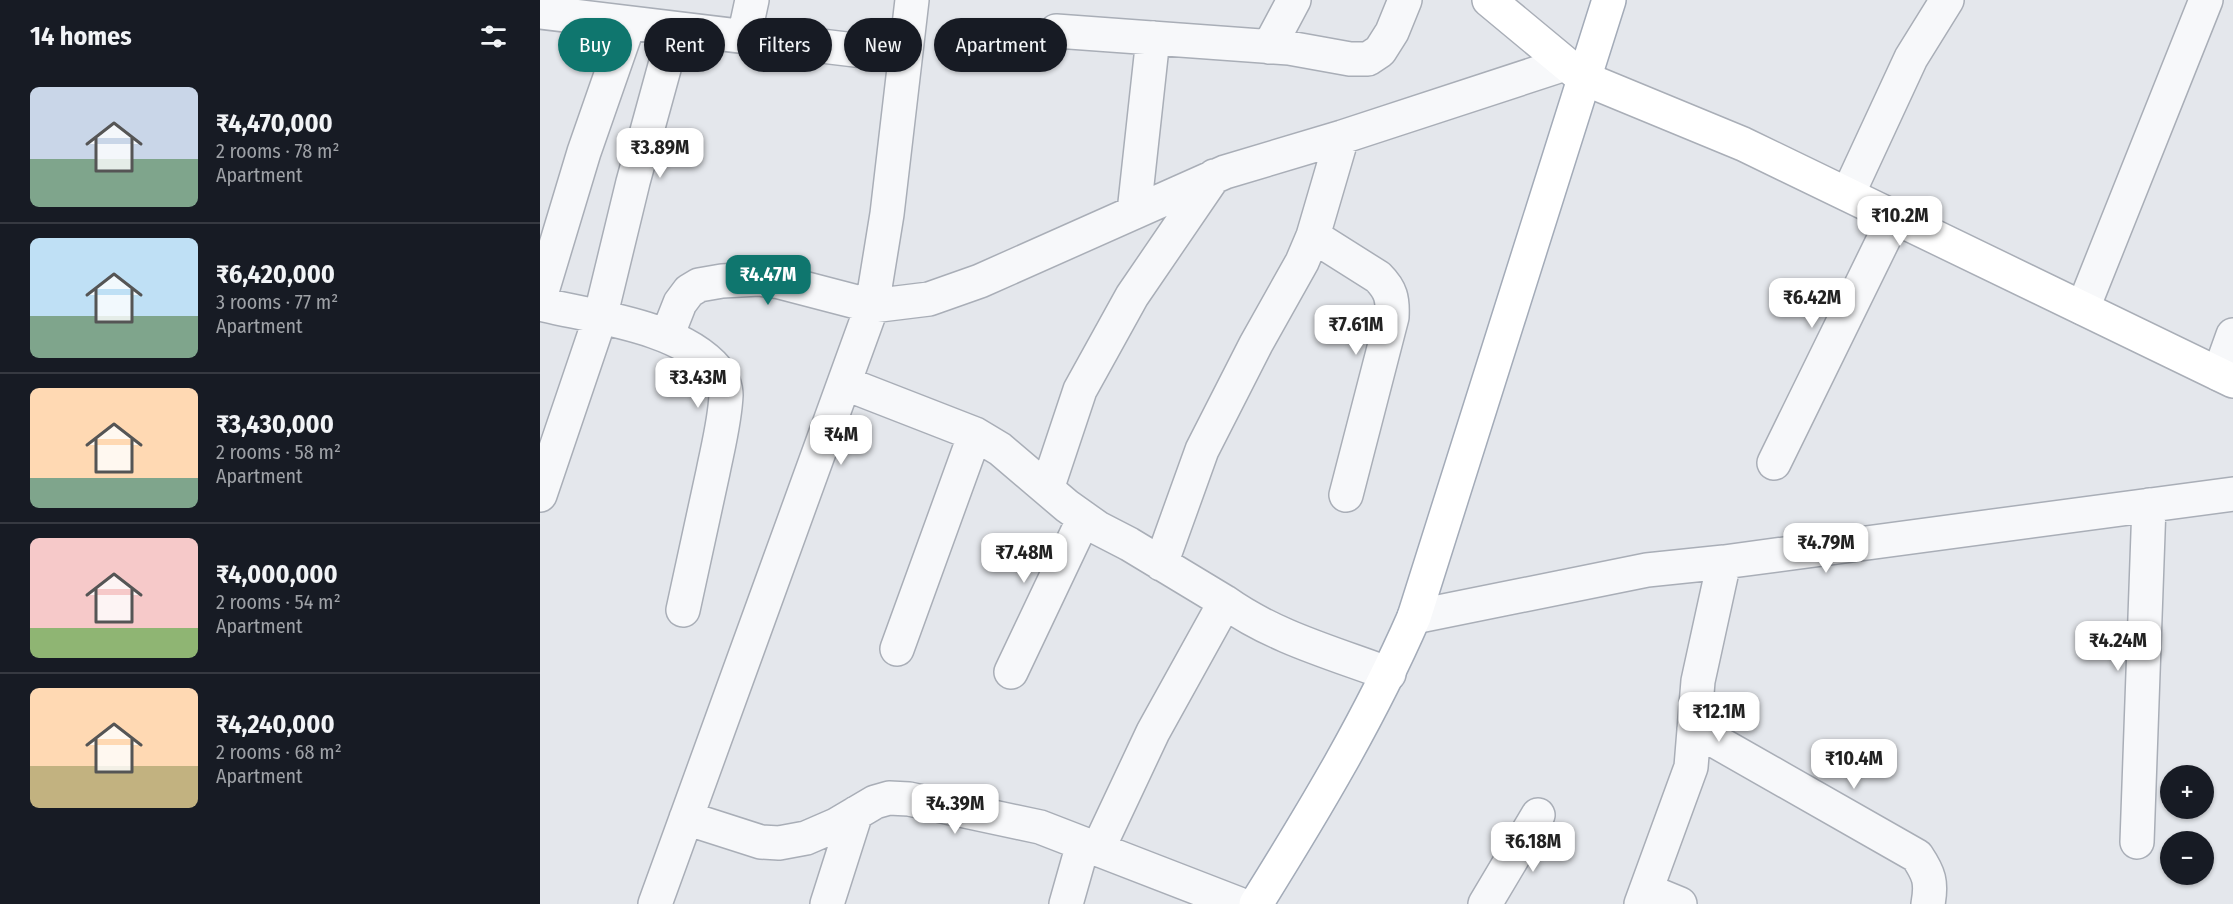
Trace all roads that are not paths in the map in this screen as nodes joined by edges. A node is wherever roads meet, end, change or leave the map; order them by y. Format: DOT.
graph roads {
  1 [pos="752,0"];
  2 [pos="912,0"];
  3 [pos="1294,0"];
  4 [pos="1405,0"];
  5 [pos="1489,0"];
  6 [pos="1609,0"];
  7 [pos="1947,0"];
  8 [pos="2206,0"];
  9 [pos="540,12"];
  10 [pos="589,18"];
  11 [pos="748,18"];
  12 [pos="910,18"];
  13 [pos="1067,32"];
  14 [pos="1154,38"];
  15 [pos="1269,47"];
  16 [pos="1574,71"];
  17 [pos="612,72"];
  18 [pos="663,72"];
  19 [pos="904,72"];
  20 [pos="1342,137"];
  21 [pos="1214,176"];
  22 [pos="1848,194"];
  23 [pos="1134,212"];
  24 [pos="1895,216"];
  25 [pos="1312,236"];
  26 [pos="540,298"];
  27 [pos="540,304"];
  28 [pos="872,306"];
  29 [pos="2083,308"];
  30 [pos="600,318"];
  31 [pos="2233,335"];
  32 [pos="667,336"];
  33 [pos="2226,378"];
  34 [pos="844,383"];
  35 [pos="975,434"];
  36 [pos="1774,463"];
  37 [pos="1047,489"];
  38 [pos="2233,494"];
  39 [pos="540,495"];
  40 [pos="1346,495"];
  41 [pos="2149,505"];
  42 [pos="1084,518"];
  43 [pos="1724,562"];
  44 [pos="1161,564"];
  45 [pos="1225,602"];
  46 [pos="682,610"];
  47 [pos="1414,617"];
  48 [pos="897,649"];
  49 [pos="1011,672"];
  50 [pos="1389,674"];
  51 [pos="1694,729"];
  52 [pos="856,813"];
  53 [pos="1538,815"];
  54 [pos="686,818"];
  55 [pos="2137,842"];
  56 [pos="1090,846"];
  57 [pos="1643,897"];
  58 [pos="655,904"];
  59 [pos="827,904"];
  60 [pos="1066,904"];
  61 [pos="1239,904"];
  62 [pos="1256,904"];
  63 [pos="1485,904"];
  64 [pos="1680,904"];
  65 [pos="1928,904"];
  1 -- 11 [label="street"];
  2 -- 12 [label="street"];
  3 -- 15 [label="street"];
  4 -- 15 [label="street"];
  5 -- 16 [label="main road"];
  6 -- 16 [label="main road"];
  7 -- 22 [label="street"];
  8 -- 29 [label="street"];
  9 -- 10 [label="street"];
  13 -- 14 [label="street"];
  14 -- 15 [label="street"];
  14 -- 23 [label="street"];
  16 -- 20 [label="street"];
  16 -- 22 [label="main road"];
  16 -- 47 [label="main road"];
  17 -- 26 [label="street"];
  18 -- 30 [label="street"];
  19 -- 28 [label="street"];
  20 -- 21 [label="street"];
  20 -- 25 [label="street"];
  21 -- 23 [label="street"];
  21 -- 37 [label="street"];
  22 -- 24 [label="main road"];
  23 -- 28 [label="street"];
  24 -- 29 [label="main road"];
  24 -- 36 [label="street"];
  25 -- 40 [label="street"];
  25 -- 44 [label="street"];
  27 -- 30 [label="street"];
  28 -- 32 [label="street"];
  28 -- 34 [label="street"];
  29 -- 33 [label="main road"];
  30 -- 32 [label="street"];
  30 -- 39 [label="street"];
  31 -- 33 [label="street"];
  32 -- 46 [label="street"];
  34 -- 35 [label="street"];
  34 -- 54 [label="street"];
  35 -- 37 [label="street"];
  35 -- 48 [label="street"];
  37 -- 42 [label="street"];
  38 -- 41 [label="street"];
  41 -- 43 [label="street"];
  41 -- 55 [label="street"];
  42 -- 44 [label="street"];
  42 -- 49 [label="street"];
  43 -- 47 [label="street"];
  43 -- 51 [label="street"];
  44 -- 45 [label="street"];
  45 -- 50 [label="street"];
  45 -- 56 [label="street"];
  47 -- 50 [label="main road"];
  50 -- 62 [label="main road"];
  51 -- 57 [label="street"];
  51 -- 65 [label="street"];
  52 -- 54 [label="street"];
  52 -- 56 [label="street"];
  52 -- 59 [label="street"];
  53 -- 63 [label="street"];
  54 -- 58 [label="street"];
  56 -- 60 [label="street"];
  56 -- 61 [label="street"];
  57 -- 64 [label="street"];
}
